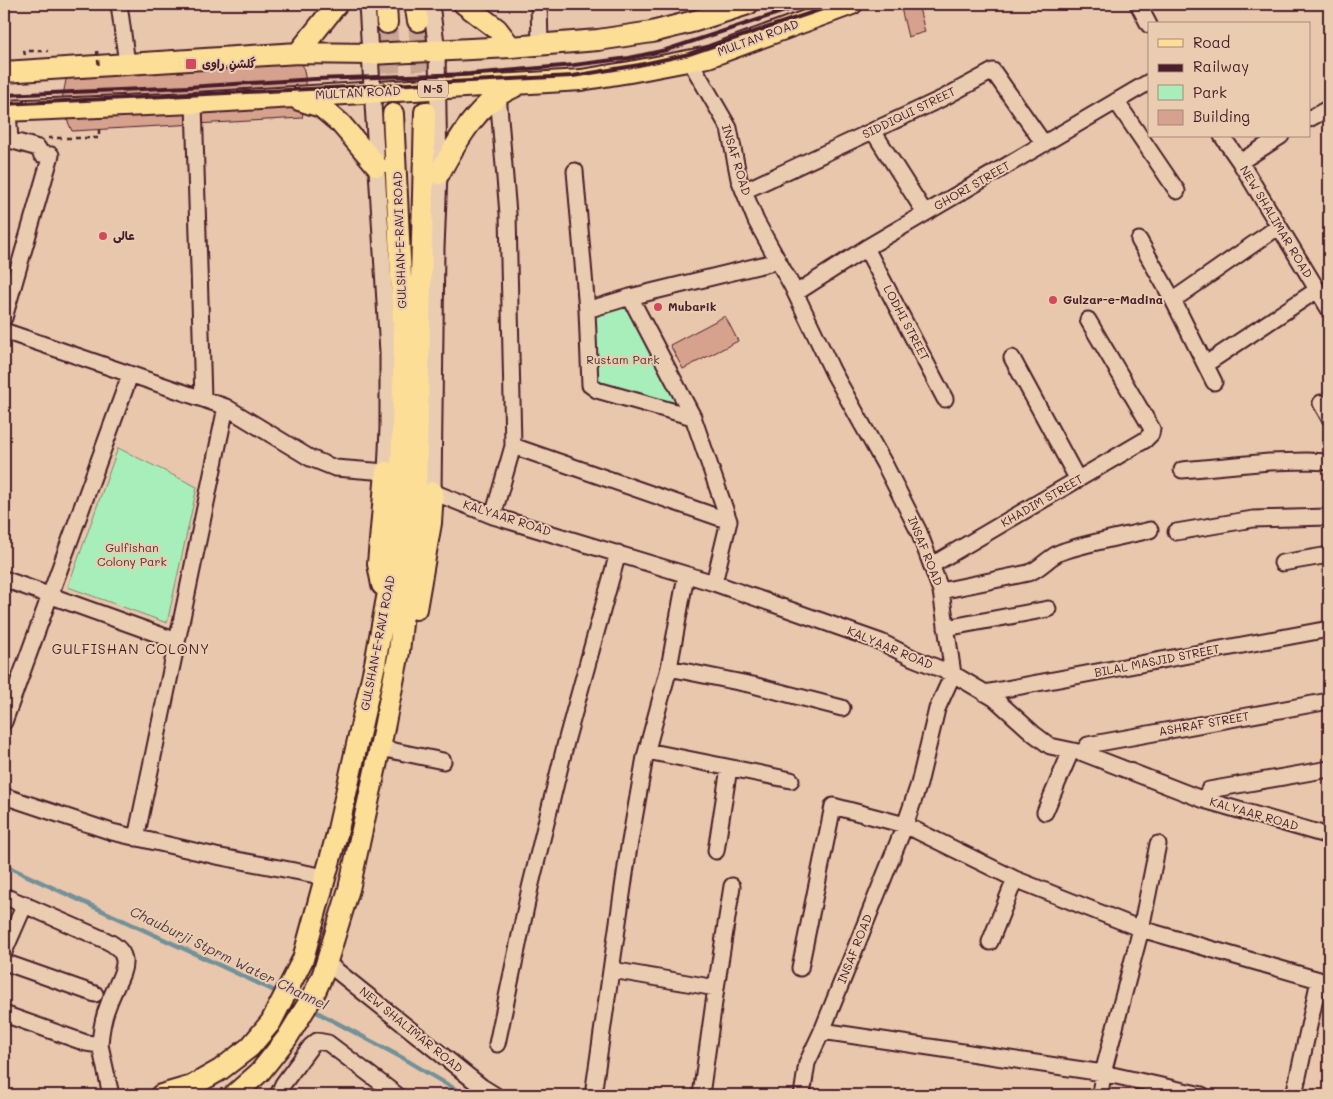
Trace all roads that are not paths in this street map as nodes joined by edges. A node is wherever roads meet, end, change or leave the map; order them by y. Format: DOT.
graph roads {
  1 [pos="119,4"];
  2 [pos="337,4"];
  3 [pos="367,4"];
  4 [pos="431,4"];
  5 [pos="464,4"];
  6 [pos="539,4"];
  7 [pos="748,4"];
  8 [pos="852,4"];
  9 [pos="1138,4"];
  10 [pos="1148,23"];
  11 [pos="540,44"];
  12 [pos="511,47"];
  13 [pos="437,51"];
  14 [pos="298,53"];
  15 [pos="370,54"];
  16 [pos="690,61"];
  17 [pos="127,64"];
  18 [pos="4,72"];
  19 [pos="1148,83"];
  20 [pos="518,85"];
  21 [pos="438,89"];
  22 [pos="372,92"];
  23 [pos="498,94"];
  24 [pos="290,97"];
  25 [pos="1116,101"];
  26 [pos="194,103"];
  27 [pos="1329,108"];
  28 [pos="6,111"];
  29 [pos="425,112"];
  30 [pos="394,114"];
  31 [pos="1310,118"];
  32 [pos="873,131"];
  33 [pos="1223,138"];
  34 [pos="1278,138"];
  35 [pos="1044,144"];
  36 [pos="1240,162"];
  37 [pos="378,166"];
  38 [pos="575,171"];
  39 [pos="439,174"];
  40 [pos="744,191"];
  41 [pos="1177,191"];
  42 [pos="925,213"];
  43 [pos="1278,227"];
  44 [pos="1140,240"];
  45 [pos="866,248"];
  46 [pos="778,261"];
  47 [pos="1318,290"];
  48 [pos="796,293"];
  49 [pos="630,297"];
  50 [pos="1174,300"];
  51 [pos="1329,309"];
  52 [pos="587,310"];
  53 [pos="4,318"];
  54 [pos="1088,320"];
  55 [pos="4,331"];
  56 [pos="1012,358"];
  57 [pos="1206,364"];
  58 [pos="130,375"];
  59 [pos="1214,382"];
  60 [pos="945,398"];
  61 [pos="202,400"];
  62 [pos="1321,403"];
  63 [pos="226,407"];
  64 [pos="693,417"];
  65 [pos="1329,417"];
  66 [pos="513,446"];
  67 [pos="1329,462"];
  68 [pos="1182,470"];
  69 [pos="386,472"];
  70 [pos="1078,480"];
  71 [pos="433,492"];
  72 [pos="493,516"];
  73 [pos="1329,517"];
  74 [pos="729,521"];
  75 [pos="1150,530"];
  76 [pos="1176,532"];
  77 [pos="618,553"];
  78 [pos="1329,555"];
  79 [pos="1282,563"];
  80 [pos="932,565"];
  81 [pos="686,575"];
  82 [pos="4,579"];
  83 [pos="714,583"];
  84 [pos="940,591"];
  85 [pos="49,594"];
  86 [pos="386,604"];
  87 [pos="1048,609"];
  88 [pos="946,628"];
  89 [pos="1329,629"];
  90 [pos="177,641"];
  91 [pos="399,652"];
  92 [pos="669,668"];
  93 [pos="953,674"];
  94 [pos="984,693"];
  95 [pos="1329,701"];
  96 [pos="842,708"];
  97 [pos="4,722"];
  98 [pos="380,748"];
  99 [pos="647,751"];
  100 [pos="1077,752"];
  101 [pos="443,760"];
  102 [pos="729,768"];
  103 [pos="1329,769"];
  104 [pos="790,780"];
  105 [pos="4,796"];
  106 [pos="1204,800"];
  107 [pos="1045,812"];
  108 [pos="905,825"];
  109 [pos="1329,836"];
  110 [pos="136,838"];
  111 [pos="1158,844"];
  112 [pos="333,847"];
  113 [pos="716,851"];
  114 [pos="356,854"];
  115 [pos="326,877"];
  116 [pos="1015,879"];
  117 [pos="732,886"];
  118 [pos="4,896"];
  119 [pos="25,904"];
  120 [pos="1141,928"];
  121 [pos="990,942"];
  122 [pos="4,952"];
  123 [pos="4,962"];
  124 [pos="800,968"];
  125 [pos="325,969"];
  126 [pos="612,970"];
  127 [pos="716,988"];
  128 [pos="1323,993"];
  129 [pos="95,994"];
  130 [pos="4,1014"];
  131 [pos="822,1031"];
  132 [pos="497,1044"];
  133 [pos="100,1045"];
  134 [pos="1103,1073"];
  135 [pos="280,1090"];
  136 [pos="194,1091"];
  137 [pos="111,1095"];
  138 [pos="161,1095"];
  139 [pos="234,1095"];
  140 [pos="294,1095"];
  141 [pos="397,1095"];
  142 [pos="495,1095"];
  143 [pos="593,1095"];
  144 [pos="701,1095"];
  145 [pos="802,1095"];
  146 [pos="1100,1095"];
  147 [pos="1202,1095"];
  148 [pos="1294,1095"];
  1 -- 17 [label="street"];
  2 -- 14 [label="main road"];
  3 -- 15 [label="street"];
  4 -- 13 [label="street"];
  5 -- 12 [label="main road"];
  6 -- 11 [label="street"];
  7 -- 11 [label="main road"];
  8 -- 16 [label="main road, MULTAN ROAD / N-5"];
  9 -- 10 [label="street"];
  11 -- 12 [label="main road"];
  12 -- 13 [label="main road"];
  13 -- 15 [label="main road"];
  13 -- 21 [label="street"];
  14 -- 15 [label="main road"];
  14 -- 17 [label="main road"];
  15 -- 22 [label="street"];
  16 -- 20 [label="main road, MULTAN ROAD / N-5"];
  16 -- 40 [label="street, INSAF ROAD"];
  17 -- 18 [label="main road"];
  19 -- 25 [label="street, GHORI STREET"];
  20 -- 21 [label="main road, MULTAN ROAD / N-5"];
  20 -- 23 [label="main road"];
  21 -- 22 [label="main road, MULTAN ROAD / N-5"];
  21 -- 39 [label="street"];
  22 -- 24 [label="main road, MULTAN ROAD / N-5"];
  22 -- 37 [label="street"];
  23 -- 39 [label="main road"];
  23 -- 66 [label="street"];
  24 -- 26 [label="main road, MULTAN ROAD / N-5"];
  24 -- 37 [label="main road"];
  25 -- 35 [label="street, GHORI STREET"];
  25 -- 41 [label="street"];
  26 -- 28 [label="main road, MULTAN ROAD / N-5"];
  26 -- 61 [label="street"];
  27 -- 31 [label="street"];
  28 -- 53 [label="street"];
  29 -- 91 [label="main road, GULSHAN-E-RAVI ROAD"];
  30 -- 86 [label="main road, GULSHAN-E-RAVI ROAD"];
  32 -- 35 [label="street, SIDDIQUI STREET"];
  32 -- 40 [label="street, SIDDIQUI STREET"];
  32 -- 42 [label="street"];
  33 -- 36 [label="street, NEW SHALIMAR ROAD"];
  34 -- 36 [label="street"];
  35 -- 42 [label="street, GHORI STREET"];
  36 -- 43 [label="street, NEW SHALIMAR ROAD"];
  37 -- 69 [label="street"];
  38 -- 52 [label="street"];
  39 -- 71 [label="street"];
  40 -- 46 [label="street, INSAF ROAD"];
  42 -- 45 [label="street, GHORI STREET"];
  43 -- 47 [label="street, NEW SHALIMAR ROAD"];
  43 -- 50 [label="street"];
  44 -- 50 [label="street"];
  45 -- 48 [label="street, GHORI STREET"];
  45 -- 60 [label="street, LODHI STREET"];
  46 -- 48 [label="street, INSAF ROAD"];
  46 -- 49 [label="street"];
  47 -- 51 [label="street, NEW SHALIMAR ROAD"];
  47 -- 57 [label="street"];
  48 -- 80 [label="street, INSAF ROAD"];
  49 -- 52 [label="street"];
  49 -- 64 [label="street"];
  50 -- 57 [label="street"];
  52 -- 64 [label="street"];
  54 -- 70 [label="street, KHADIM STREET"];
  55 -- 58 [label="street"];
  56 -- 70 [label="street"];
  57 -- 59 [label="street"];
  58 -- 61 [label="street"];
  58 -- 85 [label="street"];
  61 -- 63 [label="street"];
  62 -- 65 [label="street"];
  63 -- 69 [label="street"];
  63 -- 90 [label="street"];
  64 -- 74 [label="street"];
  66 -- 72 [label="street"];
  66 -- 74 [label="street"];
  67 -- 68 [label="street"];
  69 -- 86 [label="main road"];
  70 -- 80 [label="street, KHADIM STREET"];
  71 -- 72 [label="street, KALYAAR ROAD"];
  71 -- 91 [label="main road"];
  72 -- 77 [label="street, KALYAAR ROAD"];
  73 -- 76 [label="street"];
  74 -- 83 [label="street"];
  75 -- 84 [label="street"];
  77 -- 81 [label="street, KALYAAR ROAD"];
  77 -- 132 [label="street"];
  78 -- 79 [label="street"];
  80 -- 84 [label="street, INSAF ROAD"];
  81 -- 83 [label="street, KALYAAR ROAD"];
  81 -- 92 [label="street"];
  82 -- 85 [label="street"];
  83 -- 93 [label="street, KALYAAR ROAD"];
  84 -- 88 [label="street, INSAF ROAD"];
  85 -- 90 [label="street"];
  85 -- 97 [label="street"];
  86 -- 112 [label="main road, GULSHAN-E-RAVI ROAD"];
  87 -- 88 [label="street"];
  88 -- 93 [label="street, INSAF ROAD"];
  89 -- 94 [label="street, BILAL MASJID STREET"];
  90 -- 110 [label="street"];
  91 -- 98 [label="main road, GULSHAN-E-RAVI ROAD"];
  92 -- 96 [label="street"];
  92 -- 99 [label="street"];
  93 -- 94 [label="street, KALYAAR ROAD"];
  93 -- 108 [label="street, INSAF ROAD"];
  94 -- 100 [label="street, KALYAAR ROAD"];
  95 -- 100 [label="street, ASHRAF STREET"];
  98 -- 101 [label="street"];
  98 -- 114 [label="main road, GULSHAN-E-RAVI ROAD"];
  99 -- 102 [label="street"];
  99 -- 126 [label="street"];
  100 -- 106 [label="street, KALYAAR ROAD"];
  100 -- 107 [label="street"];
  102 -- 104 [label="street"];
  102 -- 113 [label="street"];
  103 -- 106 [label="street"];
  105 -- 110 [label="street"];
  106 -- 109 [label="street, KALYAAR ROAD"];
  108 -- 116 [label="street"];
  108 -- 124 [label="street"];
  108 -- 131 [label="street, INSAF ROAD"];
  110 -- 115 [label="street"];
  111 -- 120 [label="street"];
  112 -- 114 [label="main road"];
  112 -- 115 [label="main road, GULSHAN-E-RAVI ROAD"];
  114 -- 125 [label="main road, GULSHAN-E-RAVI ROAD"];
  115 -- 136 [label="main road, GULSHAN-E-RAVI ROAD"];
  116 -- 120 [label="street"];
  116 -- 121 [label="street"];
  117 -- 127 [label="street"];
  118 -- 119 [label="street"];
  119 -- 122 [label="street"];
  119 -- 133 [label="street"];
  120 -- 128 [label="street"];
  120 -- 134 [label="street"];
  123 -- 129 [label="street"];
  125 -- 139 [label="main road, GULSHAN-E-RAVI ROAD"];
  125 -- 142 [label="street, NEW SHALIMAR ROAD"];
  126 -- 127 [label="street"];
  126 -- 143 [label="street"];
  127 -- 144 [label="street"];
  128 -- 148 [label="street"];
  130 -- 133 [label="street"];
  131 -- 134 [label="street"];
  131 -- 145 [label="street, INSAF ROAD"];
  133 -- 137 [label="street"];
  134 -- 146 [label="street"];
  134 -- 147 [label="street"];
  135 -- 140 [label="street"];
  135 -- 141 [label="street"];
  136 -- 138 [label="main road, GULSHAN-E-RAVI ROAD"];
}
